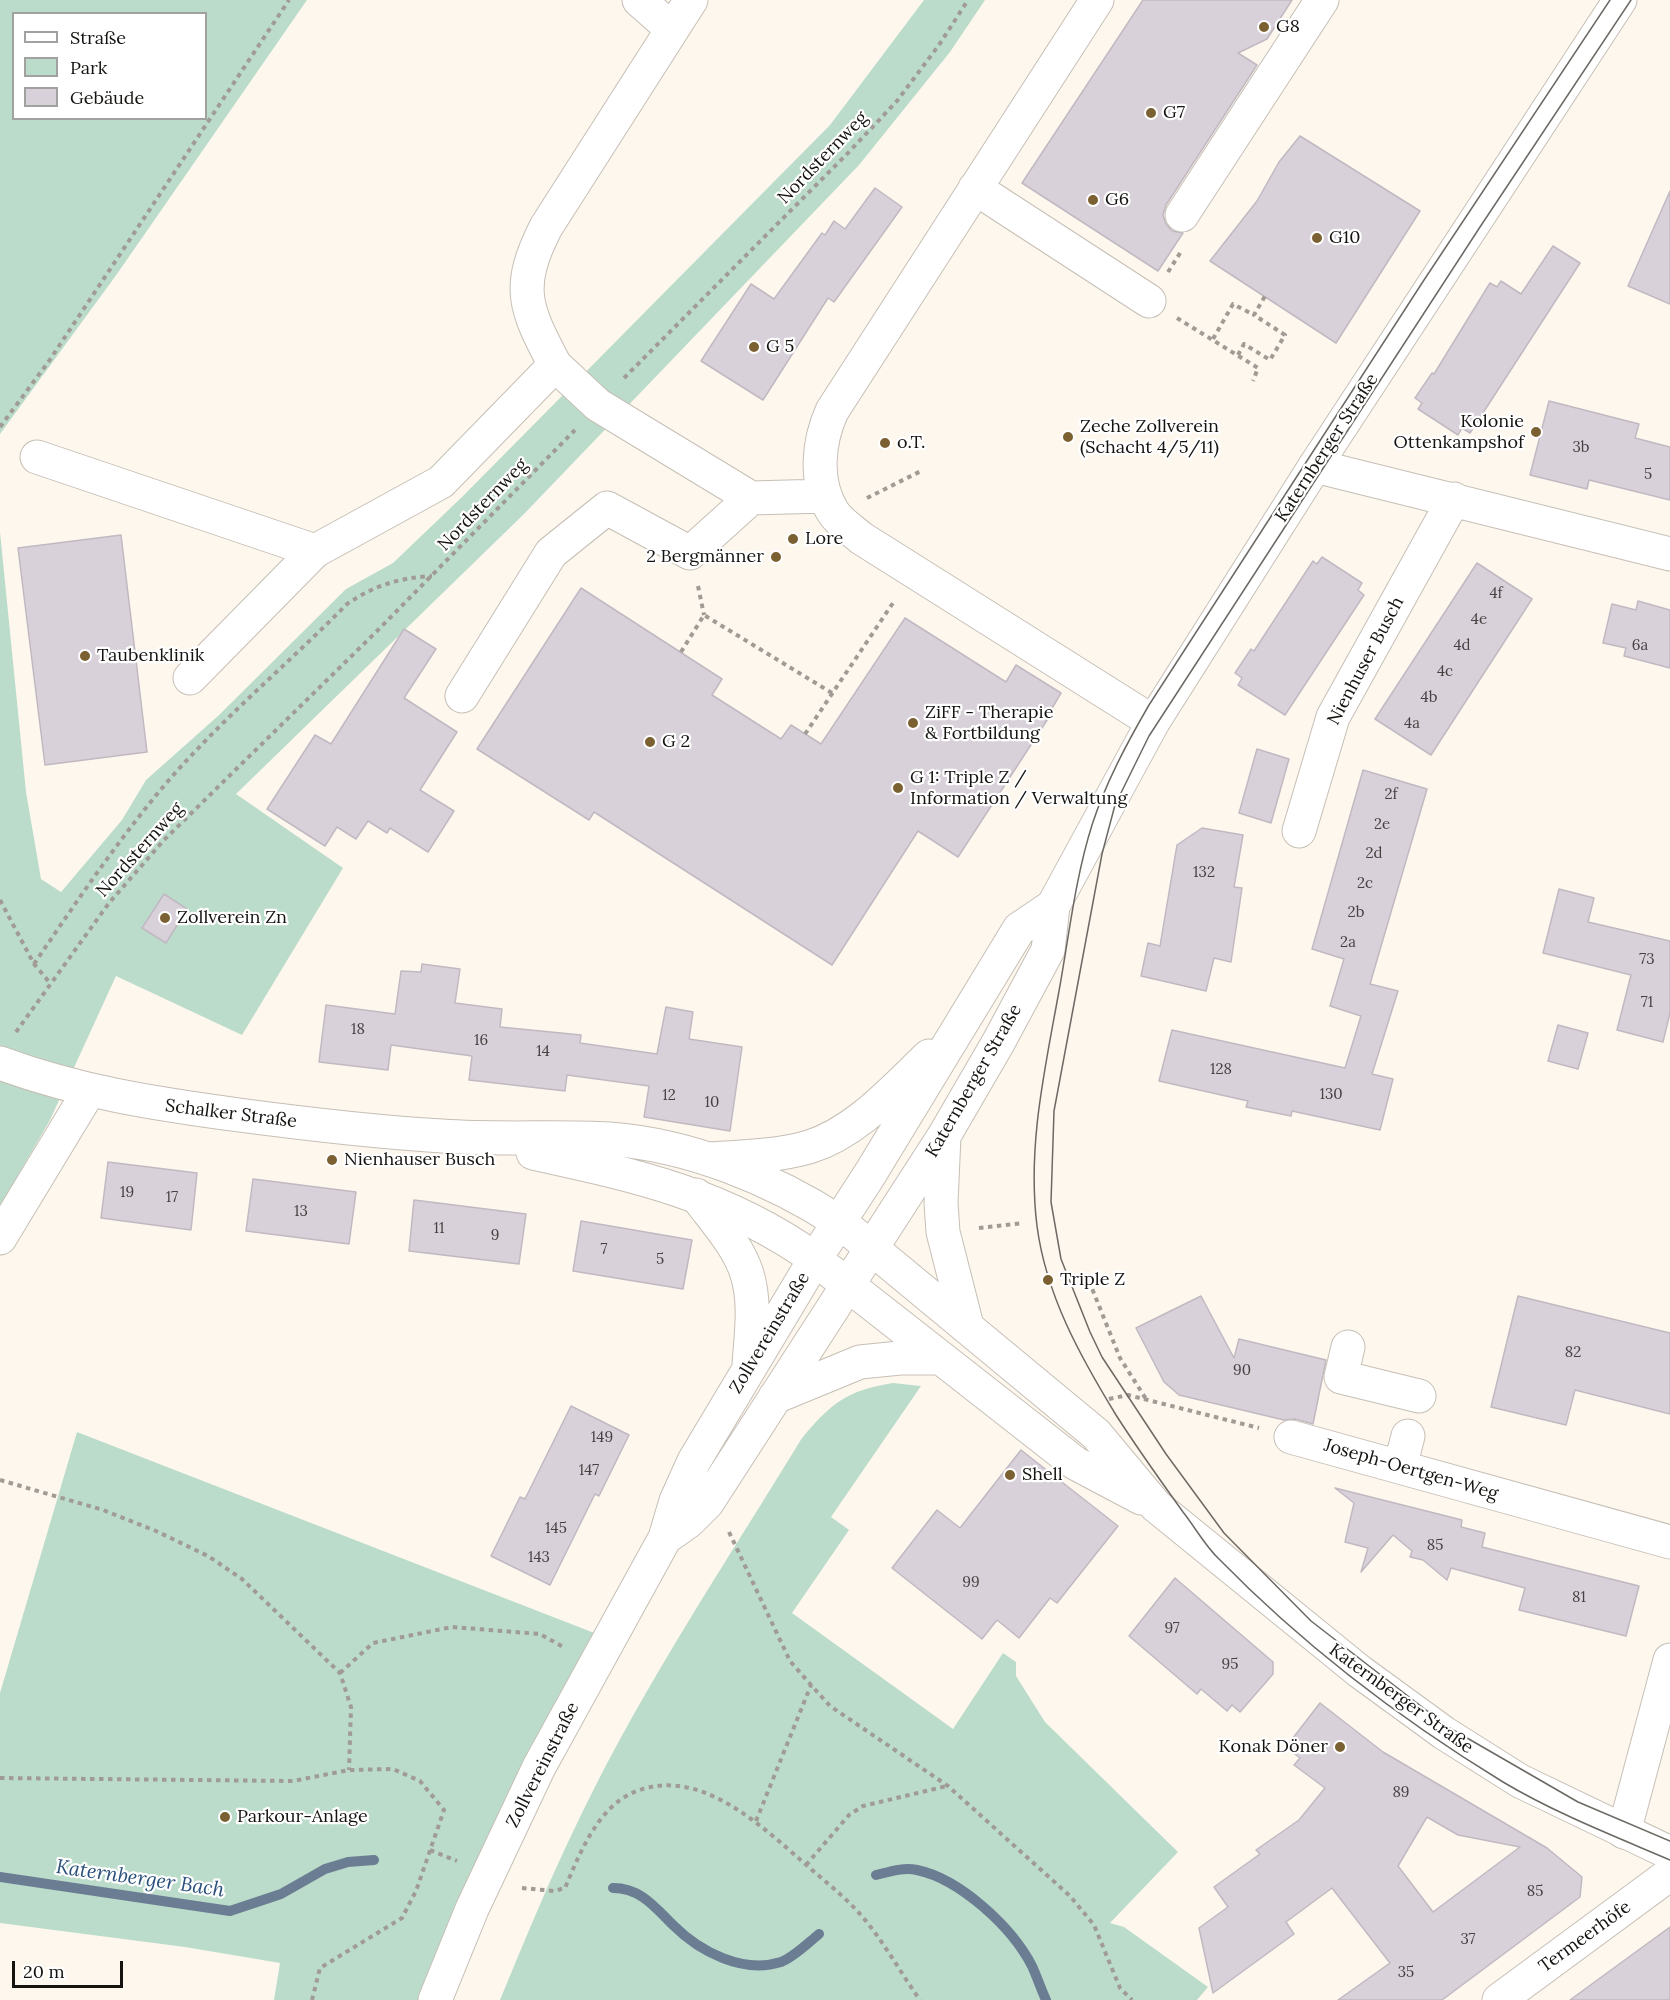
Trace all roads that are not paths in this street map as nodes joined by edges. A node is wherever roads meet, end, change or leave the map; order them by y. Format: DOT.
graph roads {
  1 [pos="639,0"];
  2 [pos="691,0"];
  3 [pos="1097,0"];
  4 [pos="1322,0"];
  5 [pos="1620,0"];
  6 [pos="672,29"];
  7 [pos="975,188"];
  8 [pos="1182,215"];
  9 [pos="1149,301"];
  10 [pos="555,365"];
  11 [pos="37,457"];
  12 [pos="1315,466"];
  13 [pos="751,498"];
  14 [pos="1454,500"];
  15 [pos="830,505"];
  16 [pos="315,550"];
  17 [pos="1670,554"];
  18 [pos="190,678"];
  19 [pos="462,696"];
  20 [pos="1153,722"];
  21 [pos="1299,831"];
  22 [pos="1053,906"];
  23 [pos="960,1025"];
  24 [pos="0,1063"];
  25 [pos="89,1091"];
  26 [pos="944,1136"];
  27 [pos="467,1138"];
  28 [pos="709,1159"];
  29 [pos="696,1195"];
  30 [pos="839,1222"];
  31 [pos="0,1238"];
  32 [pos="870,1246"];
  33 [pos="815,1259"];
  34 [pos="847,1283"];
  35 [pos="967,1326"];
  36 [pos="1348,1347"];
  37 [pos="939,1358"];
  38 [pos="748,1369"];
  39 [pos="775,1396"];
  40 [pos="1419,1396"];
  41 [pos="1291,1437"];
  42 [pos="1156,1506"];
  43 [pos="665,1538"];
  44 [pos="1670,1542"];
  45 [pos="1670,1660"];
  46 [pos="1624,1832"];
  47 [pos="1670,1853"];
  48 [pos="1670,1874"];
  49 [pos="435,2000"];
  50 [pos="1499,2000"];
  1 -- 6 [label="main road"];
  2 -- 6 [label="main road"];
  3 -- 7 [label="main road"];
  4 -- 8 [label="main road"];
  5 -- 12 [label="main road, Katernberger Straße"];
  6 -- 10 [label="main road"];
  7 -- 9 [label="main road"];
  7 -- 15 [label="main road"];
  10 -- 13 [label="main road"];
  10 -- 16 [label="main road"];
  11 -- 16 [label="main road"];
  12 -- 14 [label="main road"];
  12 -- 20 [label="main road, Katernberger Straße"];
  13 -- 15 [label="main road"];
  13 -- 19 [label="main road"];
  14 -- 17 [label="main road"];
  14 -- 21 [label="main road, Nienhuser Busch"];
  15 -- 20 [label="main road"];
  16 -- 18 [label="main road"];
  20 -- 22 [label="main road, Katernberger Straße"];
  22 -- 23 [label="main road, Katernberger Straße"];
  22 -- 26 [label="main road, Katernberger Straße"];
  23 -- 28 [label="main road"];
  23 -- 30 [label="main road, Katernberger Straße"];
  24 -- 25 [label="main road, Schalker Straße"];
  25 -- 27 [label="main road, Schalker Straße"];
  25 -- 31 [label="main road"];
  26 -- 32 [label="main road, Katernberger Straße"];
  26 -- 35 [label="main road"];
  27 -- 28 [label="main road, Schalker Straße"];
  27 -- 29 [label="main road, Schalker Straße"];
  28 -- 30 [label="main road, Schalker Straße"];
  29 -- 33 [label="main road, Schalker Straße"];
  29 -- 38 [label="main road"];
  30 -- 32 [label="main road, Katernberger Straße"];
  30 -- 33 [label="main road, Katernberger Straße"];
  32 -- 34 [label="main road, Katernberger Straße"];
  32 -- 35 [label="main road, Katernberger Straße"];
  33 -- 34 [label="main road, Katernberger Straße"];
  33 -- 38 [label="main road, Zollvereinstraße"];
  34 -- 37 [label="main road, Katernberger Straße"];
  34 -- 39 [label="main road, Zollvereinstraße"];
  35 -- 42 [label="main road, Katernberger Straße"];
  36 -- 40 [label="main road"];
  37 -- 39 [label="main road"];
  37 -- 42 [label="main road, Katernberger Straße"];
  38 -- 43 [label="main road, Zollvereinstraße"];
  39 -- 43 [label="main road, Zollvereinstraße"];
  41 -- 44 [label="main road, Joseph-Oertgen-Weg"];
  42 -- 46 [label="main road, Katernberger Straße"];
  43 -- 49 [label="main road, Zollvereinstraße"];
  45 -- 46 [label="main road"];
  46 -- 47 [label="main road, Katernberger Straße"];
  48 -- 50 [label="main road, Termeerhöfe"];
}
